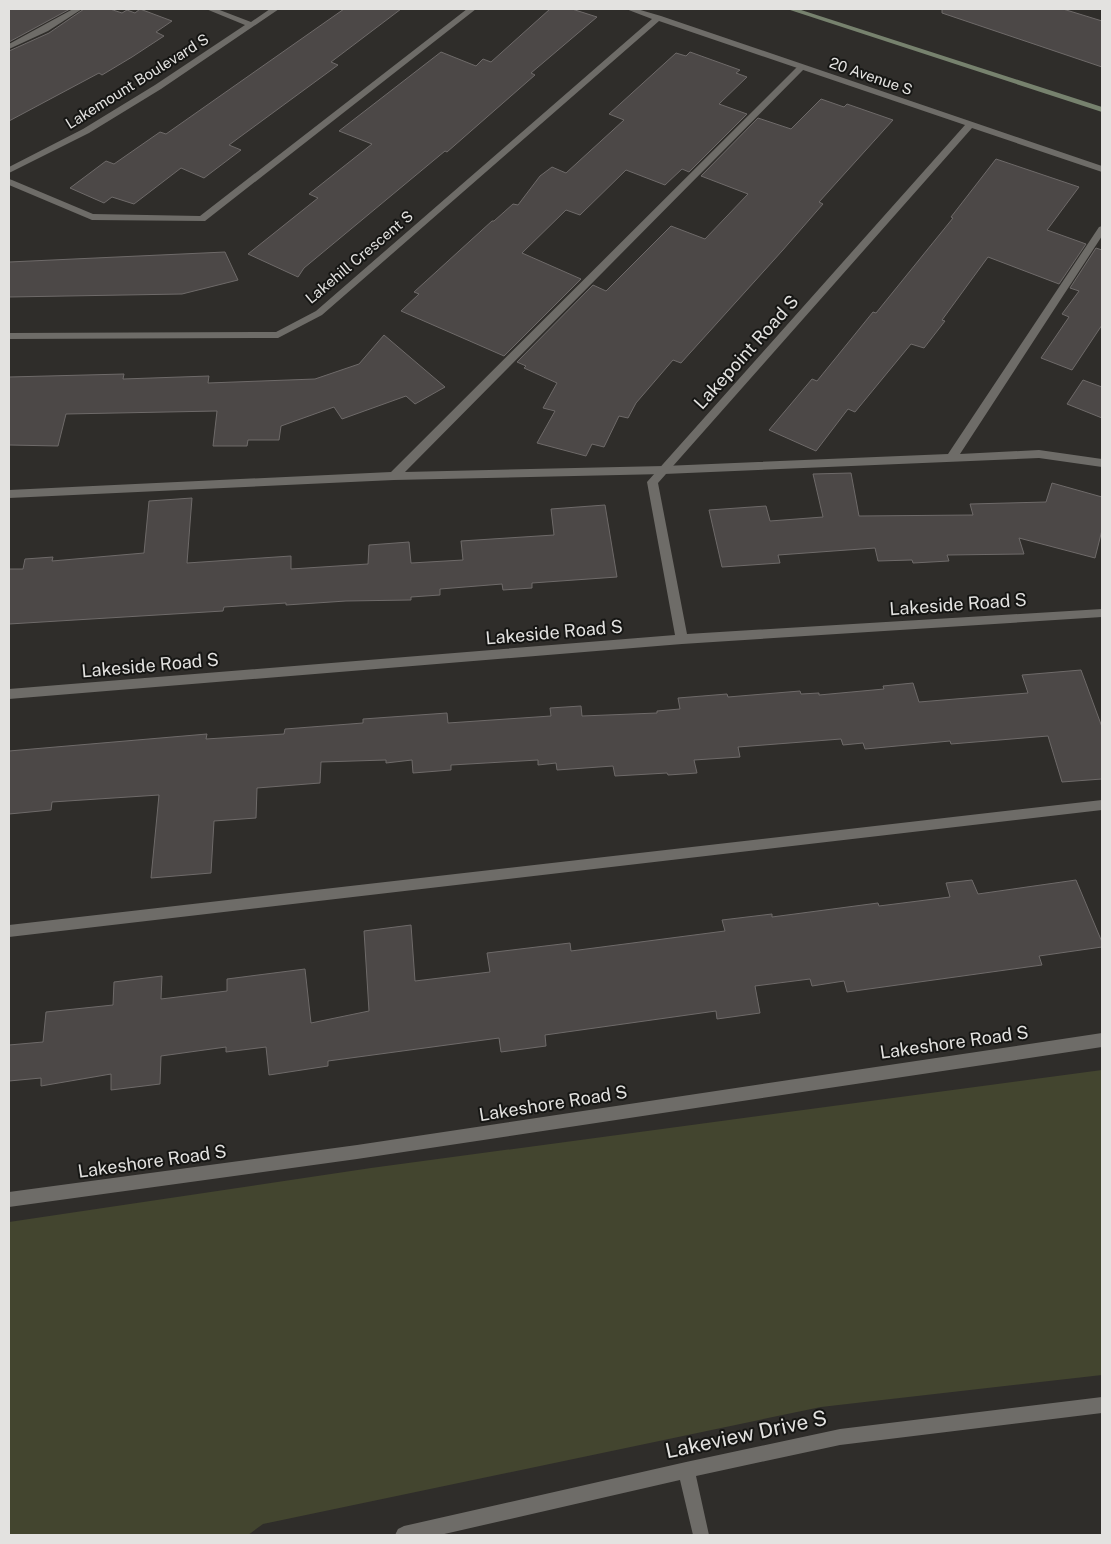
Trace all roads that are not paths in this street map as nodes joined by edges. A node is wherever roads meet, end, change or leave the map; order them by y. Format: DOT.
graph roads {
  1 [pos="78,9"];
  2 [pos="210,9"];
  3 [pos="275,9"];
  4 [pos="472,9"];
  5 [pos="630,9"];
  6 [pos="791,9"];
  7 [pos="658,18"];
  8 [pos="252,25"];
  9 [pos="9,47"];
  10 [pos="802,67"];
  11 [pos="1102,110"];
  12 [pos="970,125"];
  13 [pos="1102,169"];
  14 [pos="9,170"];
  15 [pos="9,182"];
  16 [pos="1102,229"];
  17 [pos="9,336"];
  18 [pos="952,457"];
  19 [pos="1102,462"];
  20 [pos="664,470"];
  21 [pos="394,476"];
  22 [pos="9,494"];
  23 [pos="1102,613"];
  24 [pos="682,639"];
  25 [pos="9,694"];
  26 [pos="1102,806"];
  27 [pos="9,931"];
  28 [pos="1102,1040"];
  29 [pos="9,1200"];
  30 [pos="1102,1405"];
  31 [pos="686,1470"];
  32 [pos="404,1535"];
  33 [pos="701,1535"];
  1 -- 9 [label="street"];
  2 -- 8 [label="street"];
  3 -- 8 [label="street, Lakemount Boulevard S"];
  4 -- 15 [label="street"];
  5 -- 7 [label="street, 20 Avenue S"];
  6 -- 11 [label="street"];
  7 -- 10 [label="street, 20 Avenue S"];
  7 -- 17 [label="street, Lakehill Crescent S"];
  8 -- 14 [label="street, Lakemount Boulevard S"];
  10 -- 12 [label="street, 20 Avenue S"];
  10 -- 21 [label="street"];
  12 -- 13 [label="street, 20 Avenue S"];
  12 -- 20 [label="street, Lakepoint Road S"];
  16 -- 18 [label="street"];
  18 -- 19 [label="street"];
  18 -- 20 [label="street"];
  20 -- 21 [label="street"];
  20 -- 24 [label="street, Lakepoint Road S"];
  21 -- 22 [label="street"];
  23 -- 24 [label="street, Lakeside Road S"];
  24 -- 25 [label="street, Lakeside Road S"];
  26 -- 27 [label="street"];
  28 -- 29 [label="street, Lakeshore Road S"];
  30 -- 31 [label="street, Lakeview Drive S"];
  31 -- 32 [label="street, Lakeview Drive S"];
  31 -- 33 [label="street"];
}
